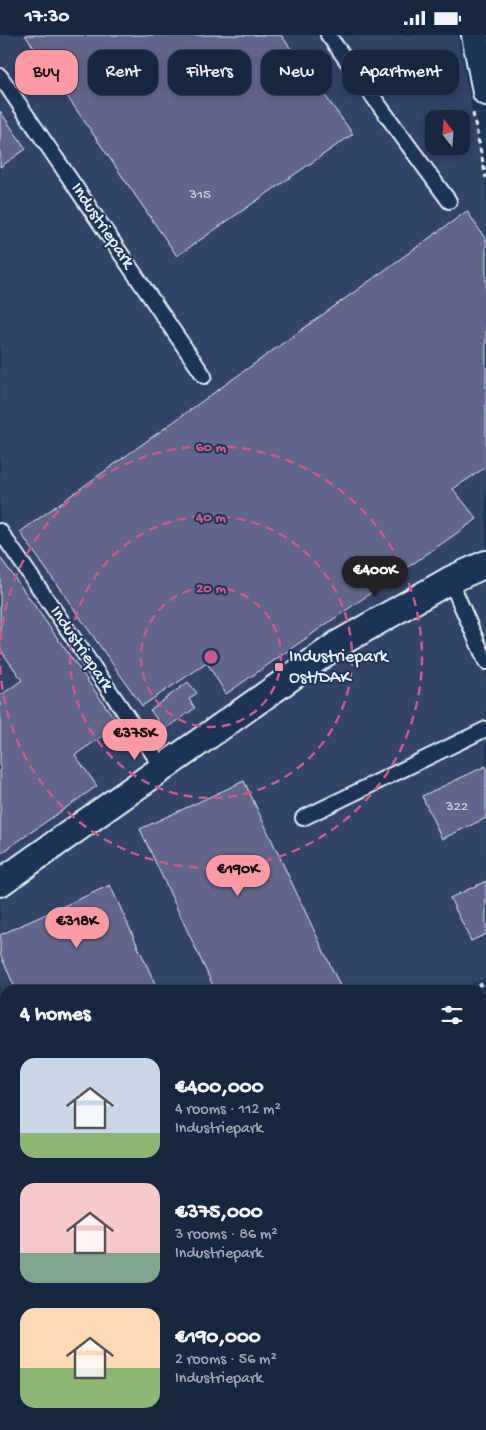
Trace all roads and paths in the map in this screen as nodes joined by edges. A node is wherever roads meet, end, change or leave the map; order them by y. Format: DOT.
graph roads {
  1 [pos="328,35"];
  2 [pos="475,35"];
  3 [pos="0,76"];
  4 [pos="486,92"];
  5 [pos="449,201"];
  6 [pos="204,376"];
  7 [pos="0,531"];
  8 [pos="486,564"];
  9 [pos="450,580"];
  10 [pos="486,662"];
  11 [pos="486,729"];
  12 [pos="162,767"];
  13 [pos="303,818"];
  14 [pos="0,883"];
  1 -- 5 [label="lane"];
  2 -- 4 [label="street"];
  3 -- 6 [label="lane, Industriepark"];
  7 -- 12 [label="lane, Industriepark"];
  8 -- 9 [label="street"];
  9 -- 10 [label="lane"];
  9 -- 12 [label="street"];
  11 -- 13 [label="lane"];
  12 -- 14 [label="street"];
}
